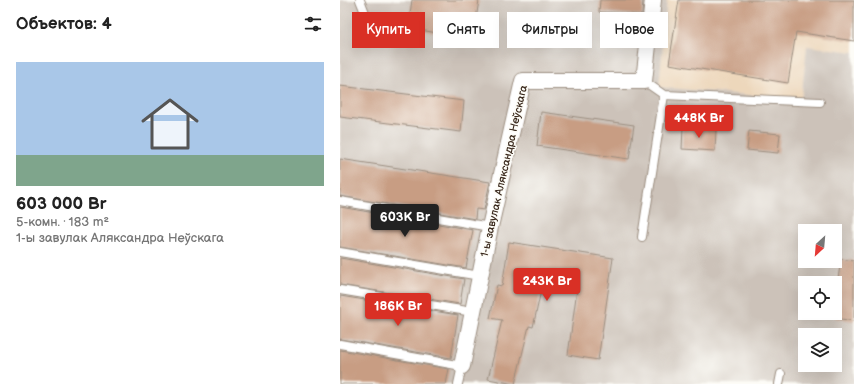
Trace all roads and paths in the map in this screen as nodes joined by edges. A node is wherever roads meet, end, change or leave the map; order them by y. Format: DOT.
graph roads {
  1 [pos="360,0"];
  2 [pos="653,0"];
  3 [pos="365,12"];
  4 [pos="644,81"];
  5 [pos="664,95"];
  6 [pos="820,102"];
  7 [pos="340,201"];
  8 [pos="490,227"];
  9 [pos="642,237"];
  10 [pos="340,252"];
  11 [pos="480,276"];
  12 [pos="340,290"];
  13 [pos="473,312"];
  14 [pos="340,344"];
  15 [pos="462,366"];
  16 [pos="781,374"];
  17 [pos="458,384"];
  18 [pos="779,384"];
  1 -- 3 [label="lane"];
  2 -- 4 [label="street"];
  4 -- 5 [label="lane"];
  4 -- 8 [label="street, 1-ы завулак Аляксандра Неўскага"];
  5 -- 6 [label="lane"];
  5 -- 9 [label="lane"];
  7 -- 8 [label="lane"];
  8 -- 11 [label="street, 1-ы завулак Аляксандра Неўскага"];
  10 -- 11 [label="lane"];
  11 -- 13 [label="street, 1-ы завулак Аляксандра Неўскага"];
  12 -- 13 [label="lane"];
  13 -- 15 [label="street, 1-ы завулак Аляксандра Неўскага"];
  14 -- 15 [label="lane"];
  15 -- 17 [label="lane"];
  16 -- 18 [label="lane"];
}
